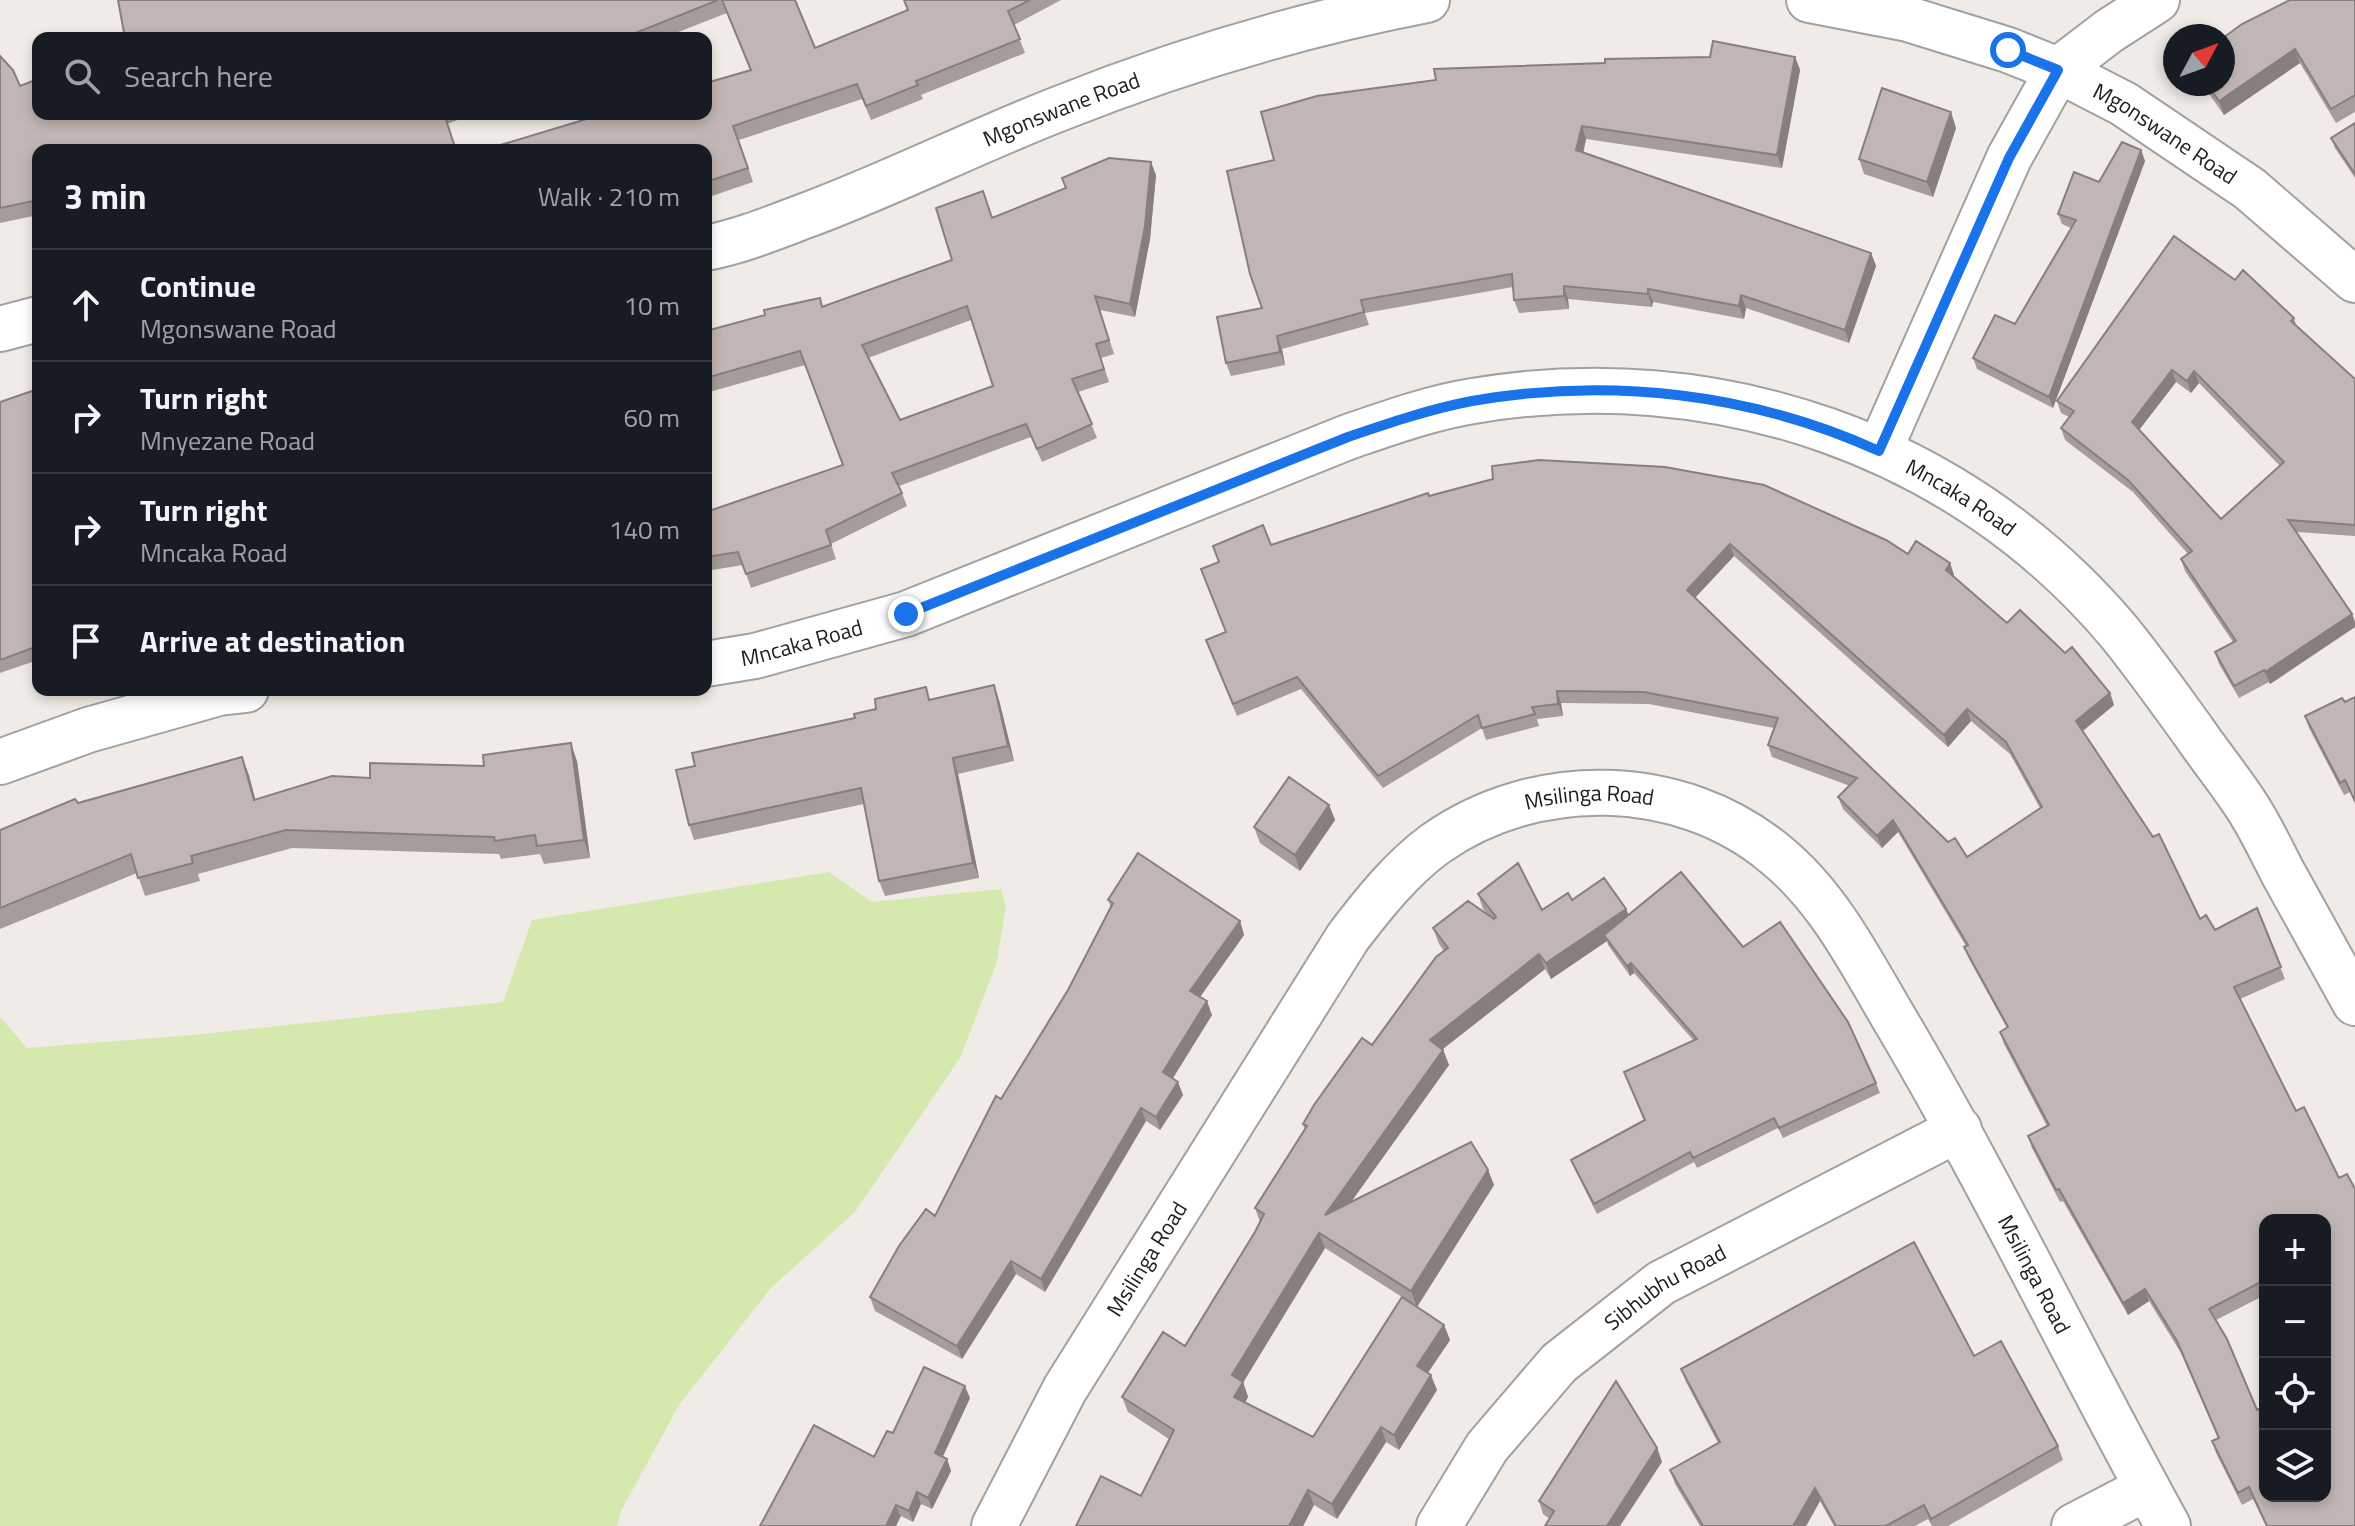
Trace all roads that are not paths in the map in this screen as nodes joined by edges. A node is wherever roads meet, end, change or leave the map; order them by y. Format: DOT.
graph roads {
  1 [pos="1427,0"];
  2 [pos="1809,0"];
  3 [pos="2157,0"];
  4 [pos="2058,70"];
  5 [pos="712,247"];
  6 [pos="2355,280"];
  7 [pos="32,321"];
  8 [pos="0,329"];
  9 [pos="1879,451"];
  10 [pos="712,663"];
  11 [pos="208,696"];
  12 [pos="0,762"];
  13 [pos="2355,1003"];
  14 [pos="1959,1129"];
  15 [pos="2147,1488"];
  16 [pos="994,1526"];
  17 [pos="1439,1526"];
  18 [pos="2074,1526"];
  19 [pos="2168,1526"];
  1 -- 5 [label="street, Mgonswane Road"];
  2 -- 4 [label="street, Mgonswane Road"];
  3 -- 4 [label="street"];
  4 -- 6 [label="street, Mgonswane Road"];
  4 -- 9 [label="street"];
  7 -- 8 [label="street"];
  9 -- 10 [label="street, Mncaka Road"];
  9 -- 13 [label="street, Mncaka Road"];
  11 -- 12 [label="street"];
  14 -- 15 [label="street, Msilinga Road"];
  14 -- 16 [label="street, Msilinga Road"];
  14 -- 17 [label="street, Sibhubhu Road"];
  15 -- 18 [label="street"];
  15 -- 19 [label="street, Msilinga Road"];
}
